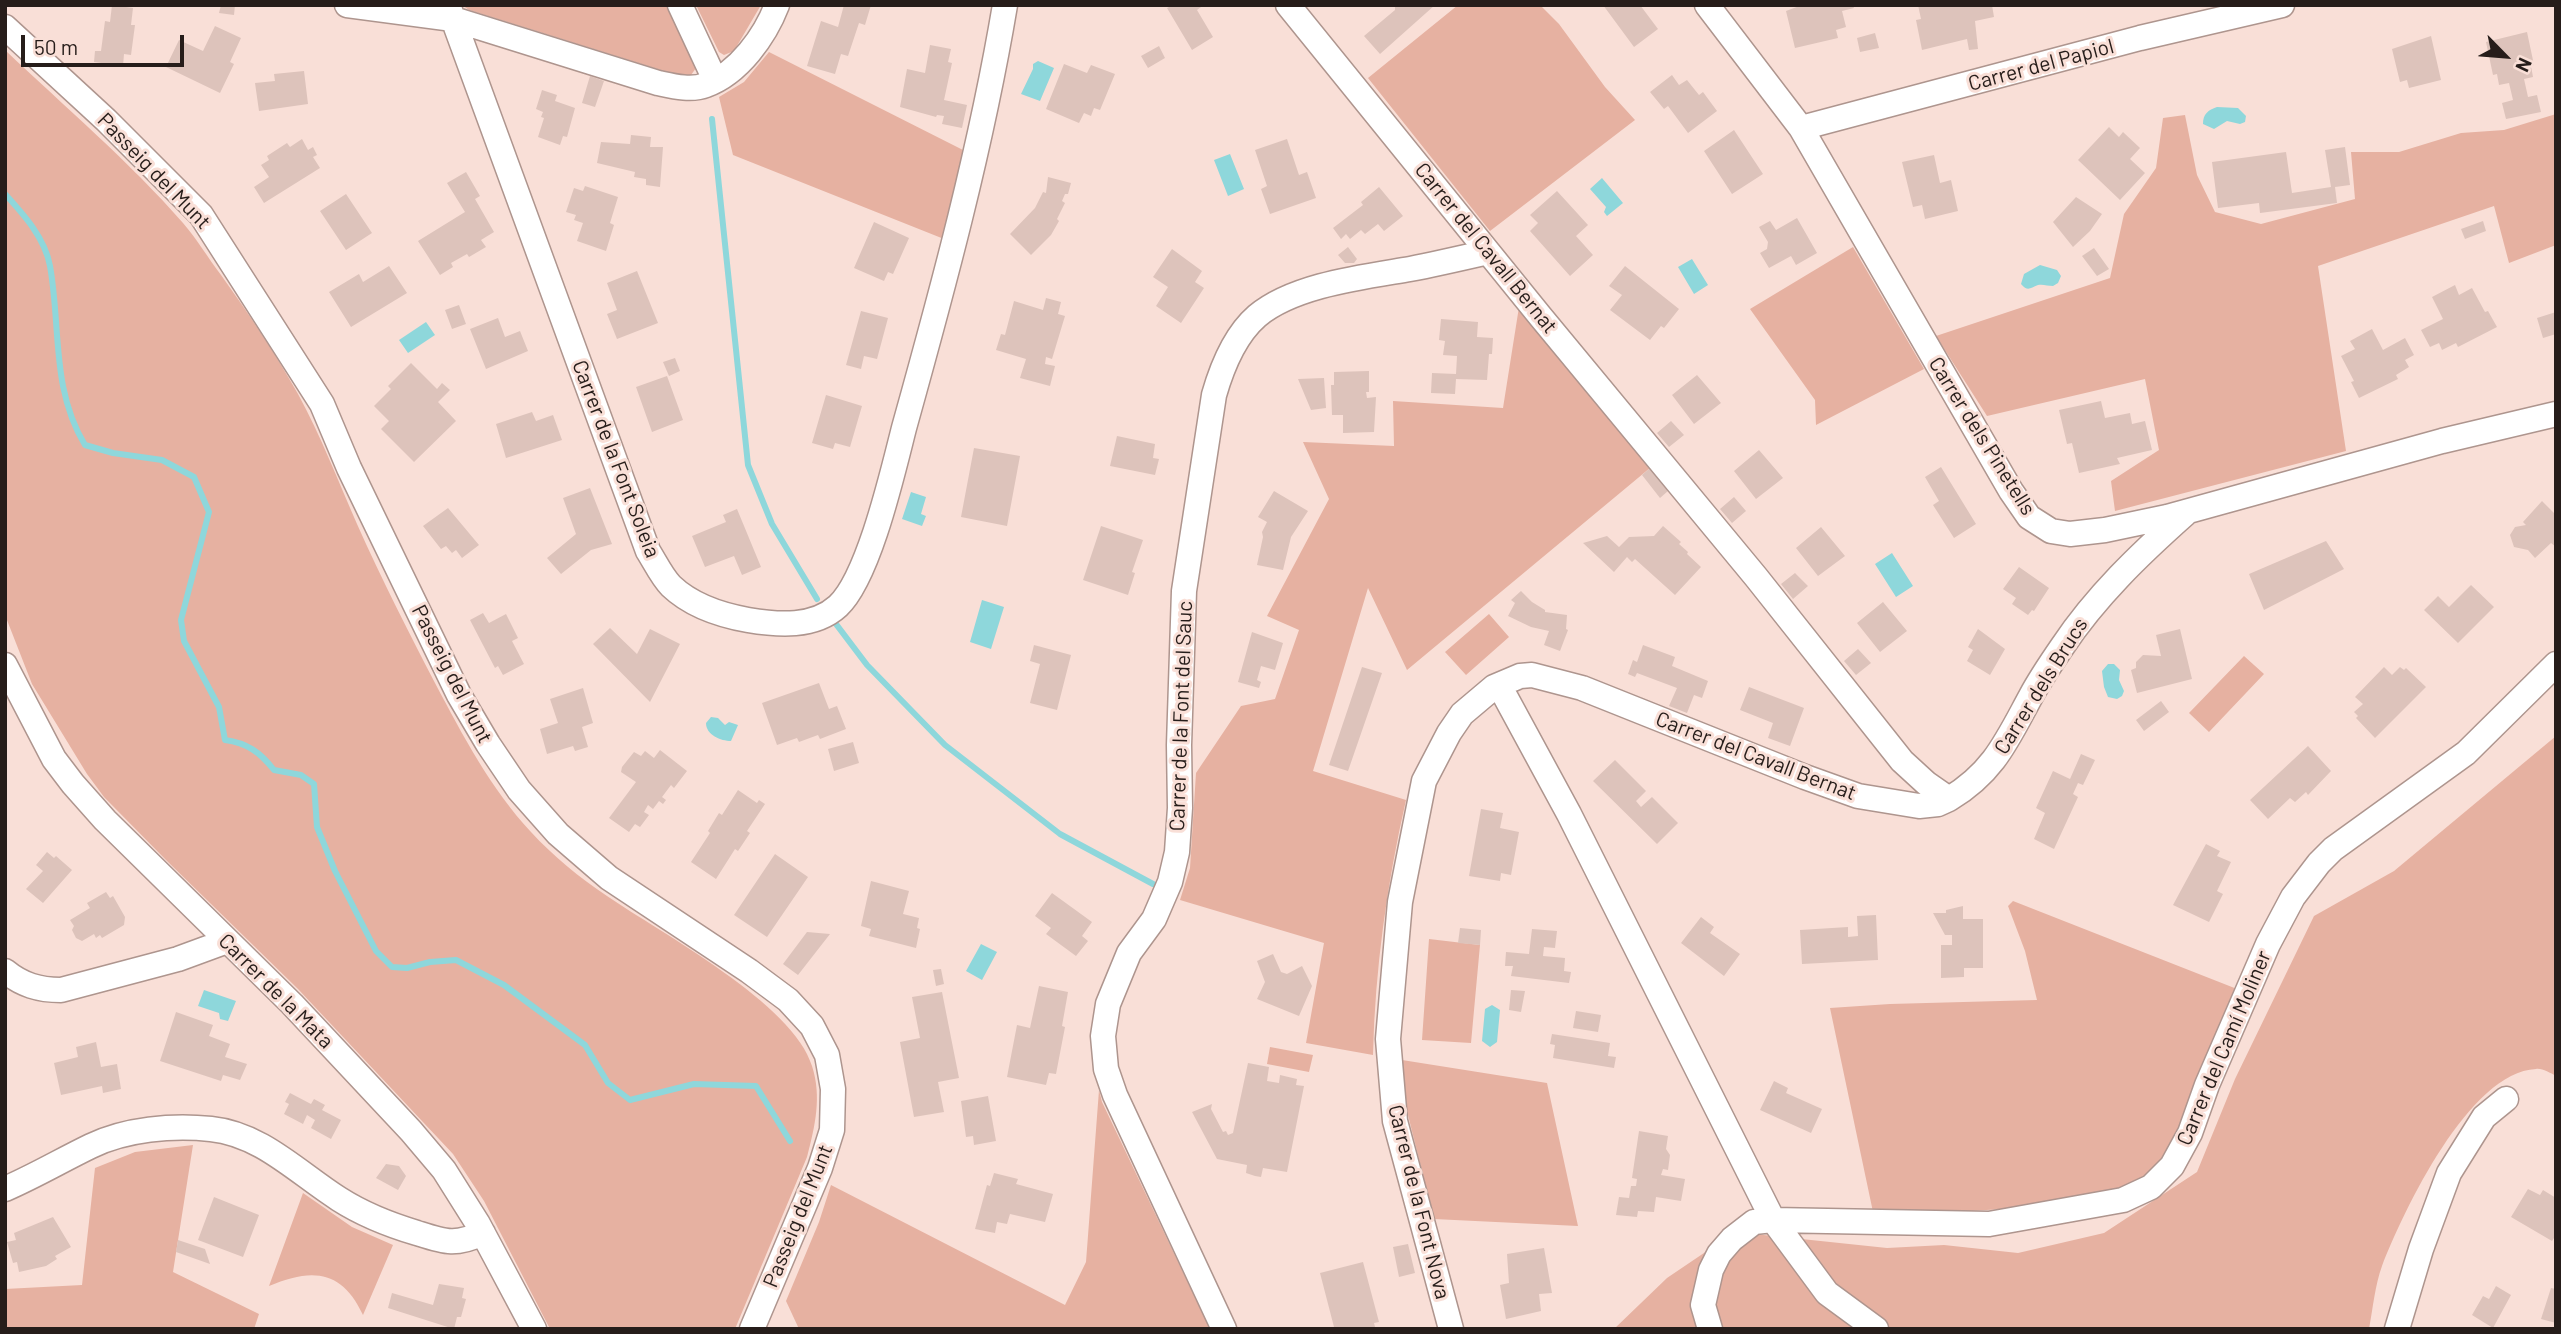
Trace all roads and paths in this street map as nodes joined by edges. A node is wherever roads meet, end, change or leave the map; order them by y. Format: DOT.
graph roads {
  1 [pos="347,5"];
  2 [pos="680,5"];
  3 [pos="777,5"];
  4 [pos="1005,5"];
  5 [pos="1289,5"];
  6 [pos="1707,5"];
  7 [pos="2282,5"];
  8 [pos="451,12"];
  9 [pos="5,27"];
  10 [pos="715,80"];
  11 [pos="1801,128"];
  12 [pos="1488,252"];
  13 [pos="2556,414"];
  14 [pos="2189,511"];
  15 [pos="2556,664"];
  16 [pos="5,665"];
  17 [pos="1499,685"];
  18 [pos="1949,799"];
  19 [pos="226,941"];
  20 [pos="5,971"];
  21 [pos="2506,1099"];
  22 [pos="5,1189"];
  23 [pos="1773,1220"];
  24 [pos="483,1233"];
  25 [pos="761,1306"];
  26 [pos="534,1329"];
  27 [pos="752,1329"];
  28 [pos="775,1329"];
  29 [pos="1224,1329"];
  30 [pos="1451,1329"];
  31 [pos="1710,1329"];
  32 [pos="1876,1329"];
  33 [pos="2397,1329"];
  1 -- 8 [label="street"];
  2 -- 10 [label="street"];
  3 -- 10 [label="street"];
  4 -- 8 [label="street, Carrer de la Font Soleia"];
  5 -- 12 [label="street, Carrer del Cavall Bernat"];
  6 -- 11 [label="street, Carrer dels Pinetells"];
  7 -- 11 [label="street, Carrer del Papiol"];
  8 -- 10 [label="street"];
  9 -- 25 [label="street, Passeig del Munt"];
  11 -- 14 [label="street, Carrer dels Pinetells"];
  12 -- 18 [label="street, Carrer del Cavall Bernat"];
  12 -- 29 [label="street, Carrer de la Font del Sauc"];
  13 -- 14 [label="street, Carrer dels Pinetells"];
  14 -- 18 [label="street, Carrer dels Brucs"];
  15 -- 23 [label="street, Carrer del Camí Moliner"];
  16 -- 19 [label="street, Carrer de la Mata"];
  17 -- 18 [label="street, Carrer del Cavall Bernat"];
  17 -- 23 [label="street"];
  17 -- 30 [label="street, Carrer de la Font Nova"];
  19 -- 20 [label="street"];
  19 -- 24 [label="street, Carrer de la Mata"];
  21 -- 33 [label="street"];
  22 -- 24 [label="street"];
  23 -- 31 [label="street, Carrer del Camí Moliner"];
  23 -- 32 [label="street"];
  24 -- 26 [label="street, Carrer de la Mata"];
  25 -- 27 [label="street"];
  25 -- 28 [label="street, Passeig del Munt"];
}
